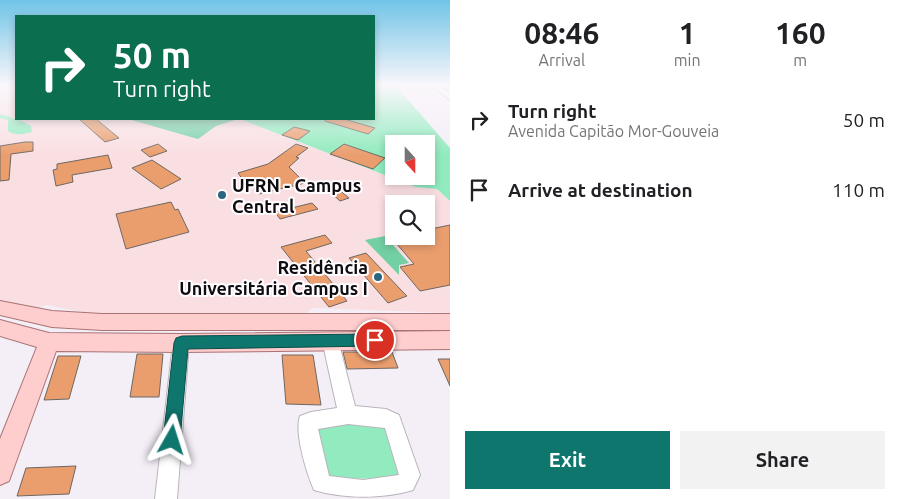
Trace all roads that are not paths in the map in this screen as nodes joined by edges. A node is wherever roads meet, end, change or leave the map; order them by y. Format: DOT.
graph roads {
  1 [pos="0,308"];
  2 [pos="450,322"];
  3 [pos="0,328"];
  4 [pos="330,340"];
  5 [pos="450,340"];
  6 [pos="49,342"];
  7 [pos="182,343"];
  8 [pos="348,415"];
  9 [pos="0,472"];
  10 [pos="368,494"];
  11 [pos="166,499"];
  1 -- 2 [label="main road"];
  3 -- 6 [label="main road"];
  4 -- 5 [label="main road"];
  4 -- 7 [label="main road"];
  4 -- 8 [label="street"];
  6 -- 7 [label="main road"];
  6 -- 9 [label="main road"];
  7 -- 11 [label="street"];
  8 -- 10 [label="street"];
  8 -- 10 [label="street"];
}
